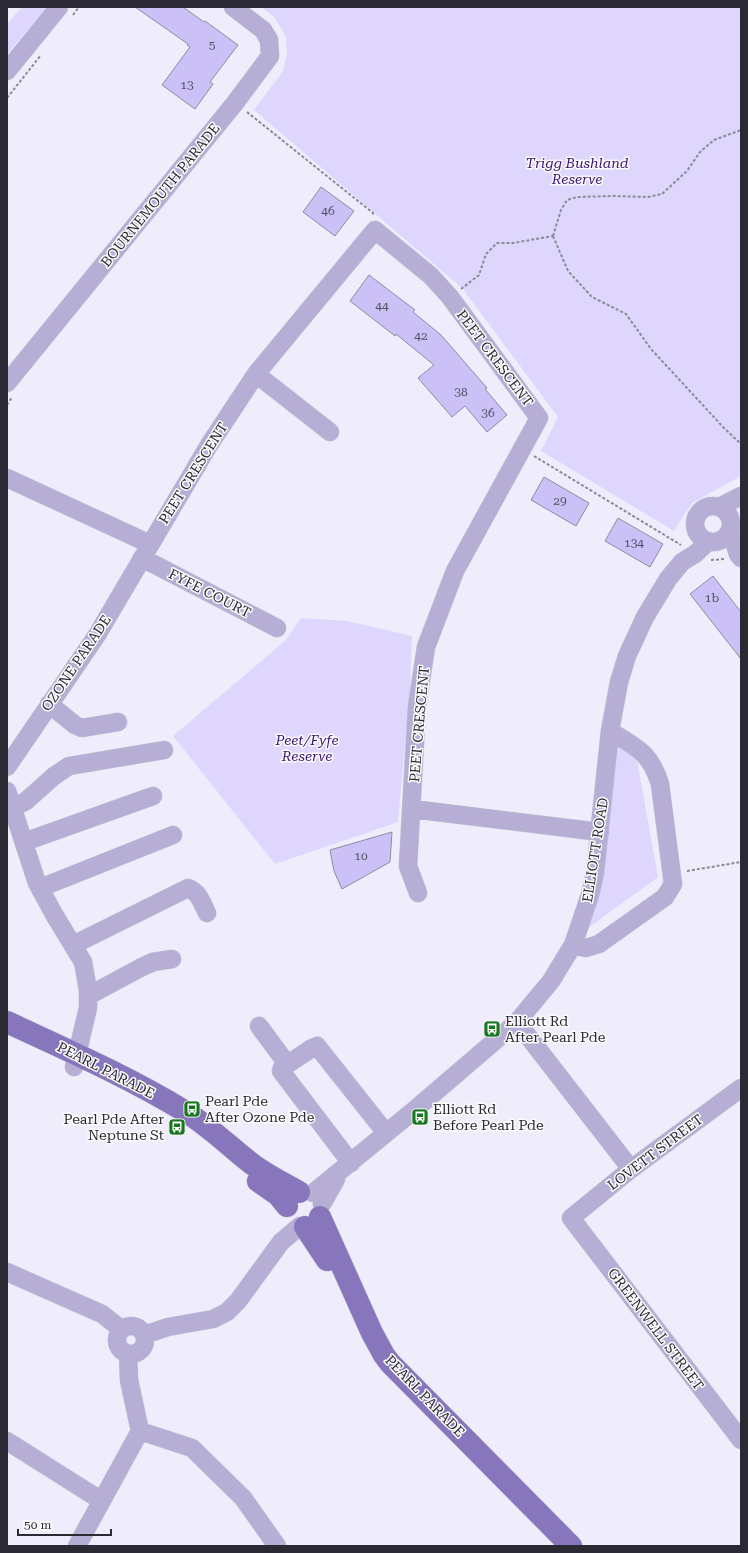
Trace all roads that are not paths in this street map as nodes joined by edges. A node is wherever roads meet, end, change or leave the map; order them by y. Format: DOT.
graph roads {
  1 [pos="59,7"];
  2 [pos="233,7"];
  3 [pos="7,71"];
  4 [pos="256,374"];
  5 [pos="7,383"];
  6 [pos="330,432"];
  7 [pos="7,478"];
  8 [pos="741,496"];
  9 [pos="741,503"];
  10 [pos="719,507"];
  11 [pos="731,527"];
  12 [pos="706,538"];
  13 [pos="146,551"];
  14 [pos="740,556"];
  15 [pos="277,628"];
  16 [pos="49,704"];
  17 [pos="118,722"];
  18 [pos="610,731"];
  19 [pos="164,750"];
  20 [pos="7,767"];
  21 [pos="7,791"];
  22 [pos="154,796"];
  23 [pos="13,808"];
  24 [pos="412,809"];
  25 [pos="600,832"];
  26 [pos="173,835"];
  27 [pos="24,842"];
  28 [pos="40,888"];
  29 [pos="418,893"];
  30 [pos="207,913"];
  31 [pos="73,945"];
  32 [pos="573,945"];
  33 [pos="165,954"];
  34 [pos="87,991"];
  35 [pos="7,1022"];
  36 [pos="518,1022"];
  37 [pos="259,1026"];
  38 [pos="7,1036"];
  39 [pos="76,1061"];
  40 [pos="287,1064"];
  41 [pos="741,1088"];
  42 [pos="386,1133"];
  43 [pos="345,1167"];
  44 [pos="631,1169"];
  45 [pos="304,1210"];
  46 [pos="571,1218"];
  47 [pos="7,1272"];
  48 [pos="121,1329"];
  49 [pos="144,1335"];
  50 [pos="128,1354"];
  51 [pos="140,1431"];
  52 [pos="741,1440"];
  53 [pos="7,1441"];
  54 [pos="102,1501"];
  55 [pos="77,1546"];
  56 [pos="277,1546"];
  57 [pos="556,1546"];
  58 [pos="571,1546"];
  1 -- 3 [label="street"];
  2 -- 5 [label="street, BOURNEMOUTH PARADE"];
  4 -- 6 [label="street"];
  4 -- 13 [label="street, PEET CRESCENT"];
  4 -- 24 [label="street, PEET CRESCENT"];
  7 -- 13 [label="street"];
  8 -- 10 [label="street, ELLIOTT ROAD"];
  9 -- 11 [label="street, ELLIOTT ROAD"];
  10 -- 11 [label="street"];
  10 -- 12 [label="street, ELLIOTT ROAD"];
  11 -- 12 [label="street, ELLIOTT ROAD"];
  11 -- 14 [label="street"];
  12 -- 14 [label="street"];
  12 -- 18 [label="street, ELLIOTT ROAD"];
  13 -- 15 [label="street, FYFE COURT"];
  13 -- 16 [label="street, OZONE PARADE"];
  16 -- 17 [label="street"];
  16 -- 20 [label="street, OZONE PARADE"];
  18 -- 25 [label="street, ELLIOTT ROAD"];
  18 -- 32 [label="street"];
  19 -- 23 [label="street"];
  21 -- 23 [label="street"];
  22 -- 27 [label="street"];
  23 -- 27 [label="street"];
  24 -- 25 [label="street"];
  24 -- 29 [label="street, PEET CRESCENT"];
  25 -- 32 [label="street, ELLIOTT ROAD"];
  26 -- 28 [label="street"];
  27 -- 28 [label="street"];
  28 -- 31 [label="street"];
  30 -- 31 [label="street"];
  31 -- 34 [label="street"];
  32 -- 36 [label="street, ELLIOTT ROAD"];
  33 -- 34 [label="street"];
  34 -- 39 [label="street"];
  35 -- 39 [label="main road, PEARL PARADE"];
  36 -- 42 [label="street, ELLIOTT ROAD"];
  36 -- 44 [label="street"];
  37 -- 40 [label="street"];
  38 -- 39 [label="main road, PEARL PARADE"];
  39 -- 45 [label="main road, PEARL PARADE"];
  40 -- 42 [label="street"];
  40 -- 43 [label="street"];
  41 -- 44 [label="street, LOVETT STREET"];
  42 -- 43 [label="street, ELLIOTT ROAD"];
  43 -- 45 [label="street, ELLIOTT ROAD"];
  44 -- 46 [label="street, LOVETT STREET"];
  45 -- 49 [label="street, ELLIOTT ROAD"];
  45 -- 57 [label="main road"];
  45 -- 58 [label="main road, PEARL PARADE"];
  46 -- 52 [label="street, GREENWELL STREET"];
  47 -- 48 [label="street"];
  48 -- 49 [label="street"];
  48 -- 50 [label="street"];
  49 -- 50 [label="street"];
  50 -- 51 [label="street"];
  51 -- 54 [label="street"];
  51 -- 56 [label="street"];
  53 -- 54 [label="street"];
  54 -- 55 [label="street"];
}
